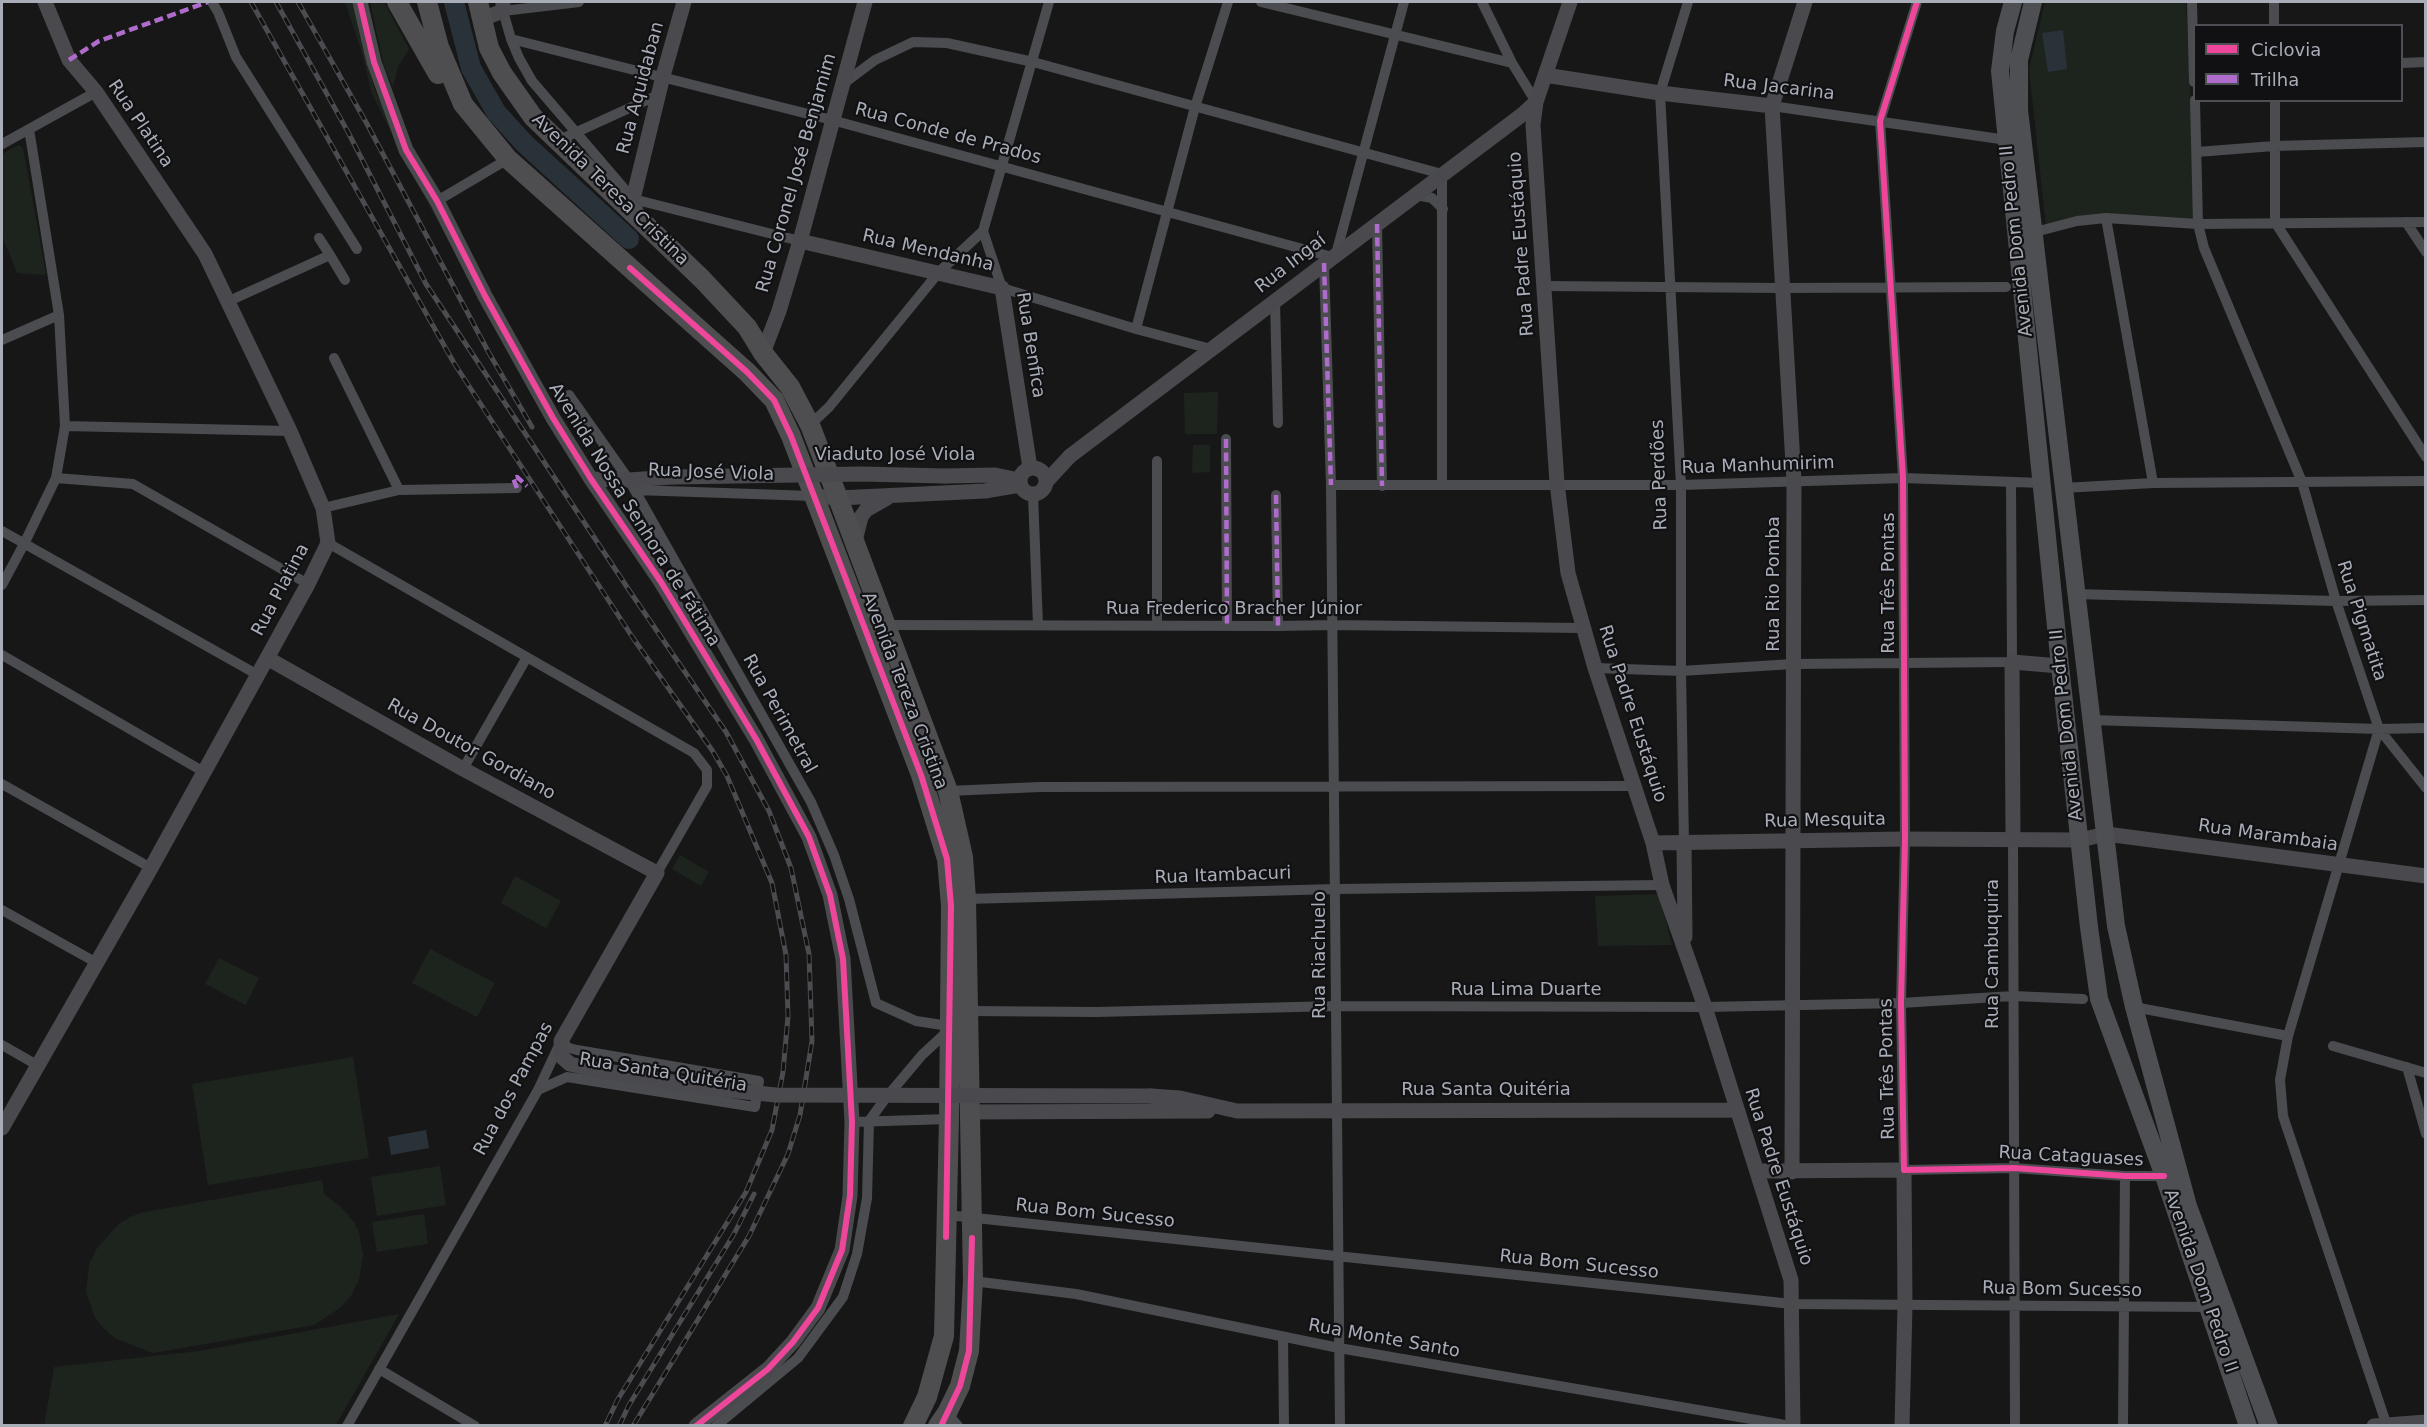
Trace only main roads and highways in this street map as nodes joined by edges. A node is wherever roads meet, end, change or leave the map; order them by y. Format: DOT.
graph roads {
  1 [pos="397,2"];
  2 [pos="422,2"];
  3 [pos="427,2"];
  4 [pos="2013,2"];
  5 [pos="2033,2"];
  6 [pos="480,10"];
  7 [pos="423,48"];
  8 [pos="463,104"];
  9 [pos="702,279"];
  10 [pos="946,1422"];
  11 [pos="913,1425"];
  12 [pos="2248,1425"];
  13 [pos="2269,1425"];
  1 -- 7 [label="highway"];
  2 -- 7 [label="highway"];
  3 -- 8 [label="highway"];
  4 -- 12 [label="main road, Avenida Dom Pedro II"];
  5 -- 13 [label="main road, Avenida Dom Pedro II"];
  6 -- 9 [label="highway, Avenida Teresa Cristina"];
  7 -- 8 [label="highway"];
  8 -- 11 [label="highway, Avenida Tereza Cristina"];
  9 -- 10 [label="highway, Avenida Tereza Cristina"];
}
